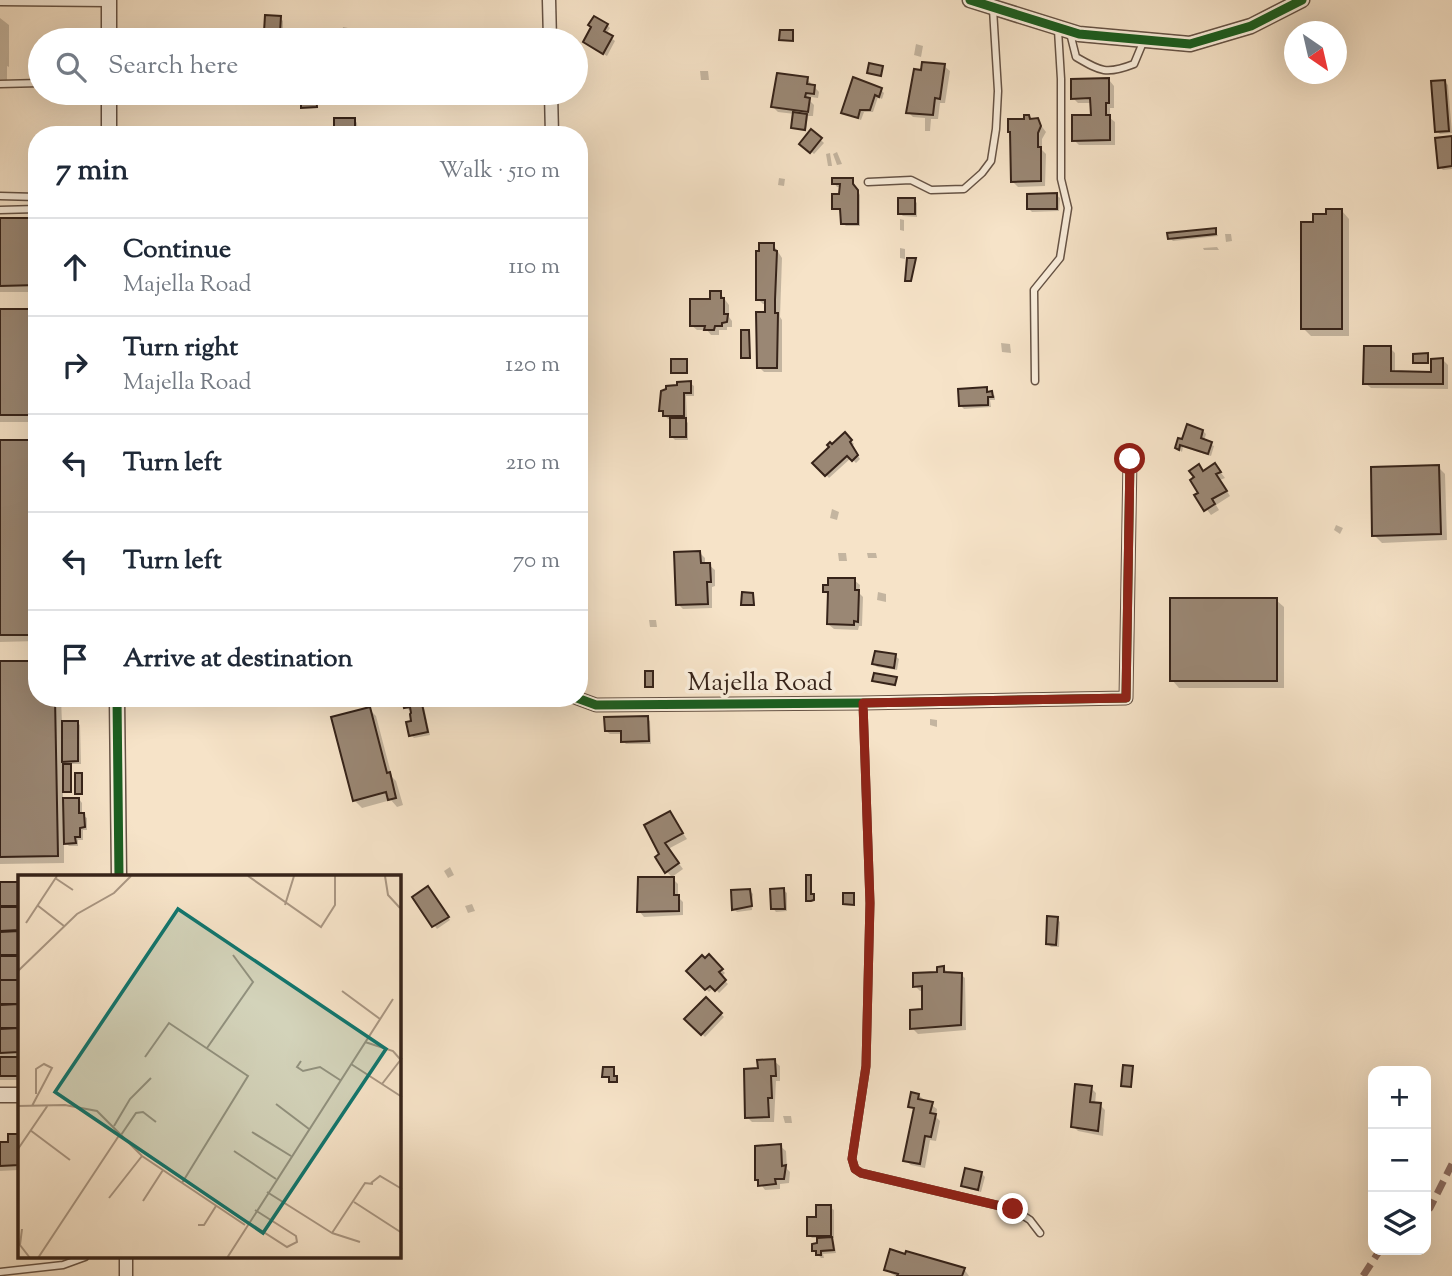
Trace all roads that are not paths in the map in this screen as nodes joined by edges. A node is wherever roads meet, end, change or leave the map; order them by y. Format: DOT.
graph roads {
  1 [pos="549,0"];
  2 [pos="970,0"];
  3 [pos="1302,0"];
  4 [pos="109,1"];
  5 [pos="0,2"];
  6 [pos="998,6"];
  7 [pos="109,28"];
  8 [pos="550,28"];
  9 [pos="1064,29"];
  10 [pos="1144,40"];
  11 [pos="28,83"];
  12 [pos="0,84"];
  13 [pos="109,105"];
  14 [pos="551,105"];
  15 [pos="110,126"];
  16 [pos="552,126"];
  17 [pos="868,182"];
  18 [pos="0,196"];
  19 [pos="28,197"];
  20 [pos="28,209"];
  21 [pos="0,210"];
  22 [pos="1035,381"];
  23 [pos="1130,459"];
  24 [pos="588,702"];
  25 [pos="863,703"];
  26 [pos="117,707"];
  27 [pos="119,875"];
  28 [pos="18,1095"];
  29 [pos="0,1096"];
  30 [pos="1040,1233"];
  31 [pos="82,1258"];
  32 [pos="126,1258"];
  33 [pos="0,1272"];
  34 [pos="126,1276"];
  1 -- 8 [label="street"];
  2 -- 6 [label="street"];
  3 -- 10 [label="street"];
  4 -- 5 [label="lane"];
  4 -- 7 [label="street"];
  6 -- 9 [label="street"];
  6 -- 17 [label="lane"];
  9 -- 10 [label="street"];
  9 -- 10 [label="lane"];
  9 -- 22 [label="lane"];
  11 -- 12 [label="lane"];
  13 -- 15 [label="street"];
  14 -- 16 [label="street"];
  18 -- 19 [label="lane"];
  20 -- 21 [label="lane"];
  23 -- 25 [label="street, Majella Road"];
  24 -- 25 [label="street, Majella Road"];
  25 -- 30 [label="lane"];
  26 -- 27 [label="street"];
  28 -- 29 [label="street"];
  31 -- 33 [label="lane"];
  32 -- 34 [label="street"];
}
